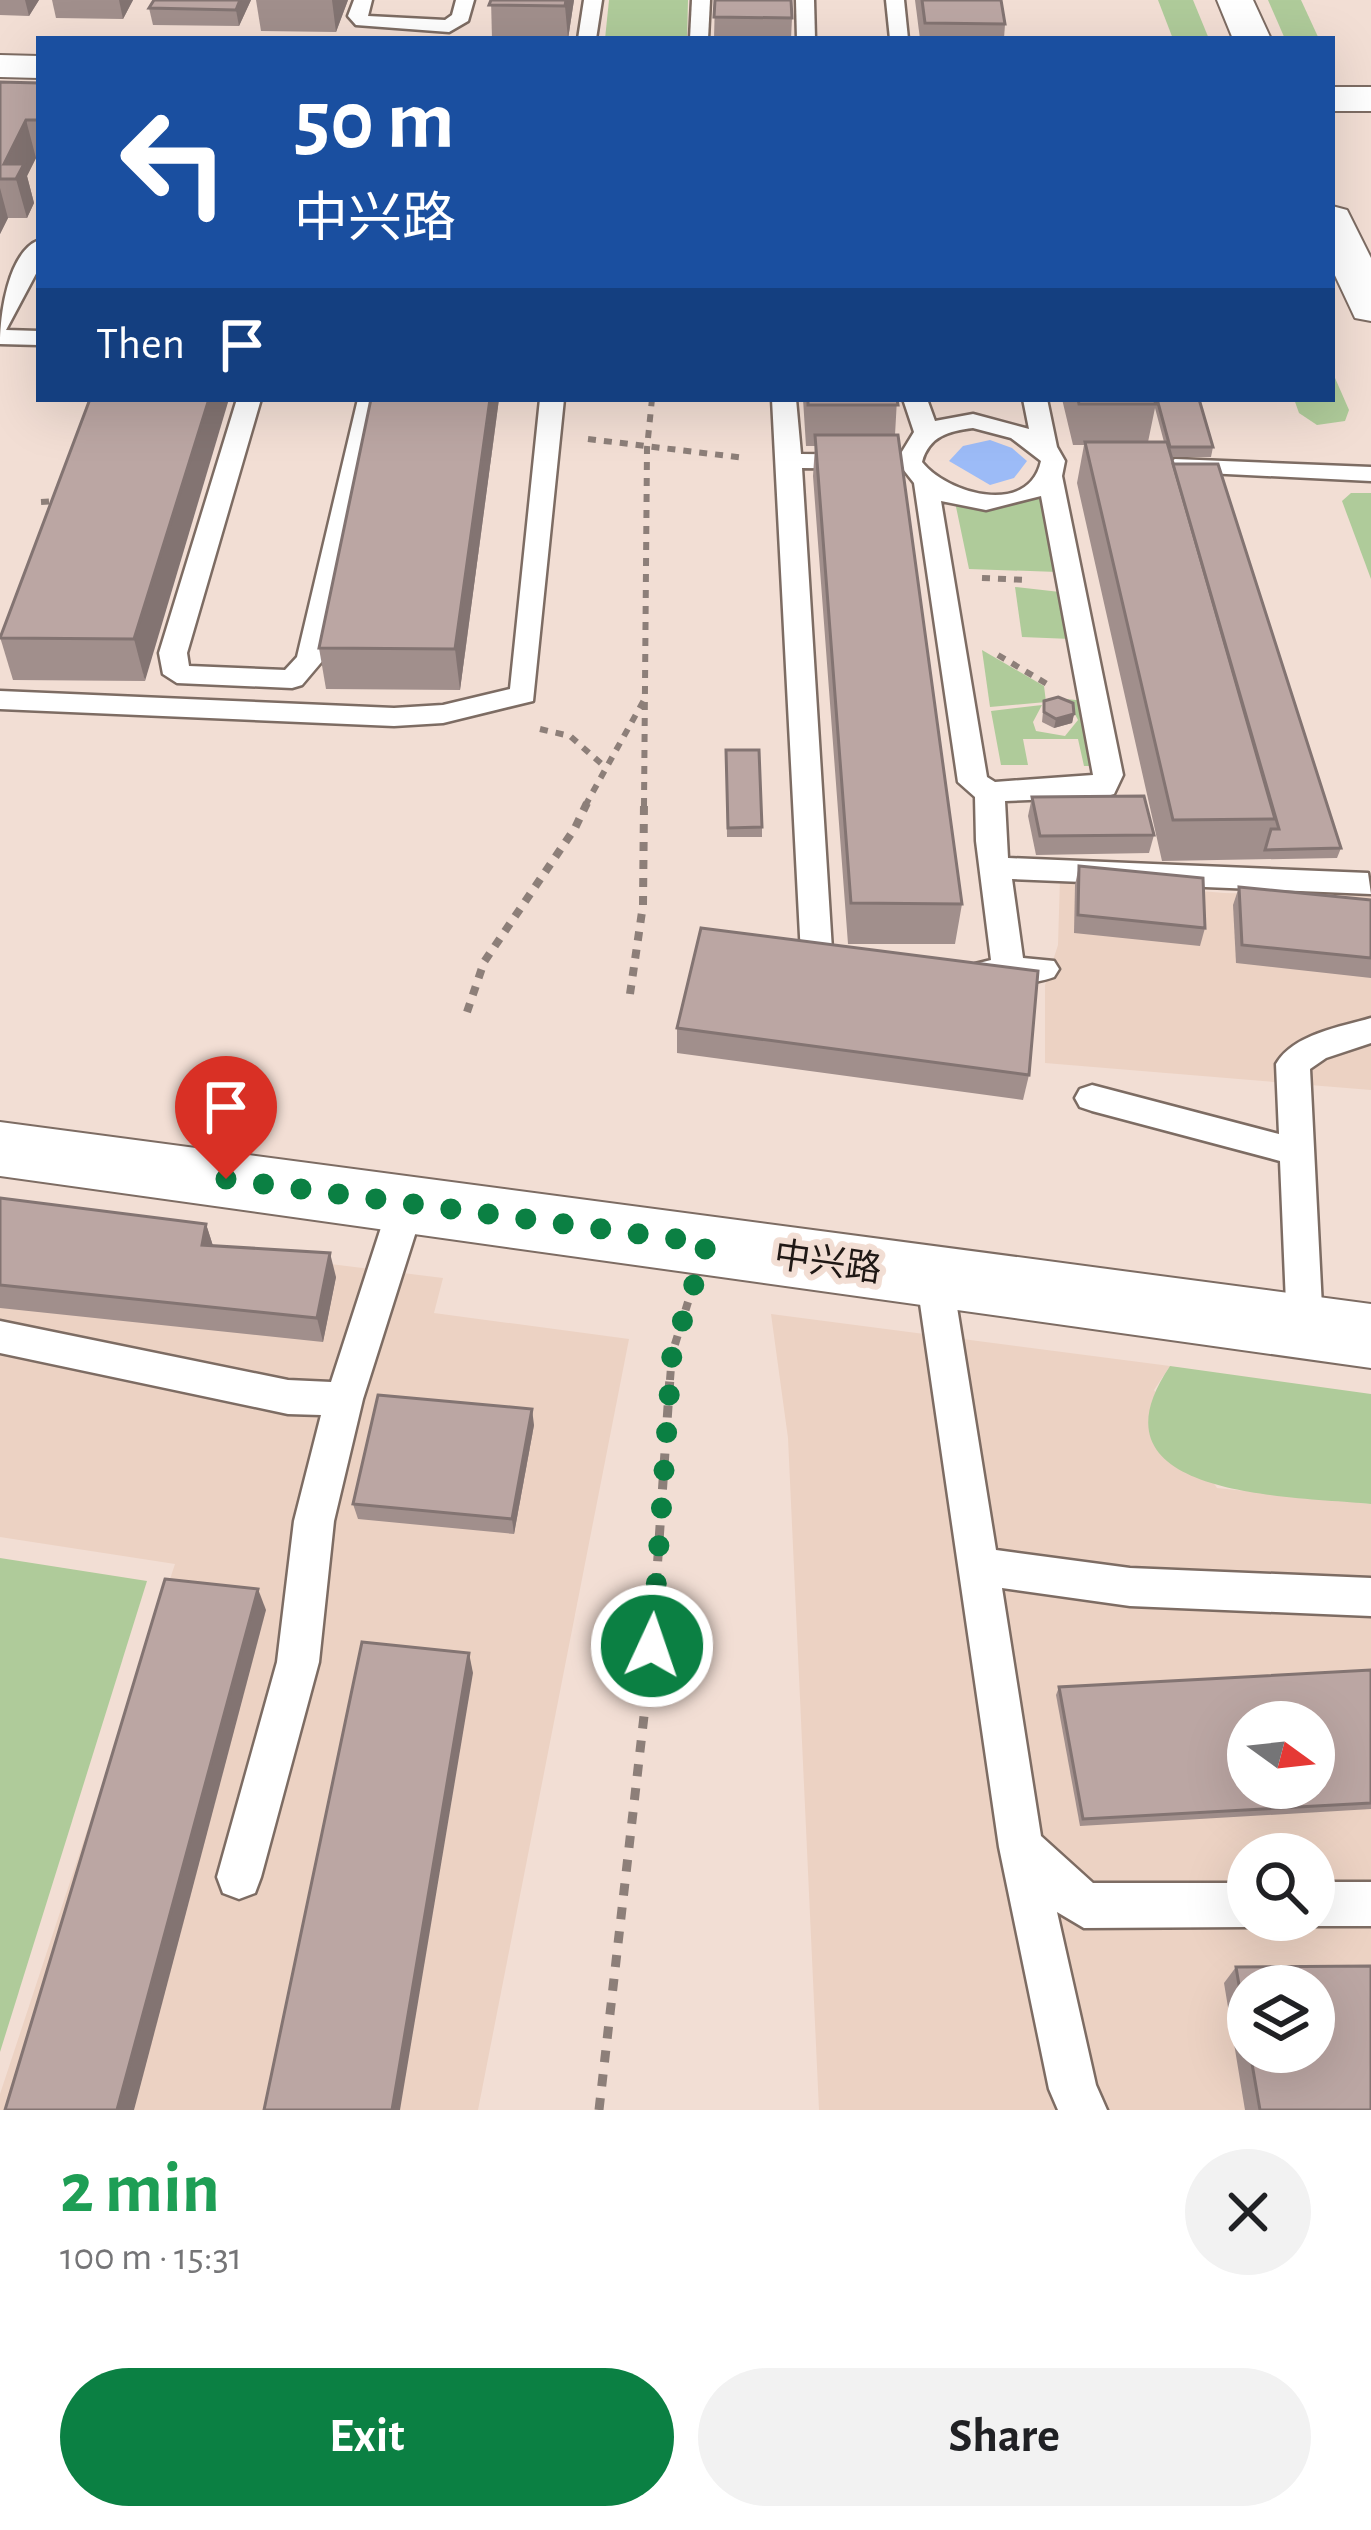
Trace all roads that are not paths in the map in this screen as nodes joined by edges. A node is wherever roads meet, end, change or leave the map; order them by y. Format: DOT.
graph roads {
  1 [pos="363,0"];
  2 [pos="465,0"];
  3 [pos="592,0"];
  4 [pos="701,0"];
  5 [pos="805,0"];
  6 [pos="896,0"];
  7 [pos="1234,0"];
  8 [pos="587,36"];
  9 [pos="699,36"];
  10 [pos="806,36"];
  11 [pos="899,36"];
  12 [pos="1251,36"];
  13 [pos="0,66"];
  14 [pos="36,68"];
  15 [pos="1335,99"];
  16 [pos="1371,99"];
  17 [pos="1335,226"];
  18 [pos="36,252"];
  19 [pos="1371,308"];
  20 [pos="0,325"];
  21 [pos="0,337"];
  22 [pos="36,338"];
  23 [pos="248,402"];
  24 [pos="369,402"];
  25 [pos="552,402"];
  26 [pos="784,402"];
  27 [pos="916,402"];
  28 [pos="1036,402"];
  29 [pos="927,433"];
  30 [pos="789,461"];
  31 [pos="1055,462"];
  32 [pos="1139,465"];
  33 [pos="918,473"];
  34 [pos="1371,474"];
  35 [pos="0,700"];
  36 [pos="990,792"];
  37 [pos="995,868"];
  38 [pos="1368,884"];
  39 [pos="869,964"];
  40 [pos="1043,969"];
  41 [pos="956,970"];
  42 [pos="1010,973"];
  43 [pos="1371,1030"];
  44 [pos="1092,1098"];
  45 [pos="0,1149"];
  46 [pos="1297,1152"];
  47 [pos="407,1203"];
  48 [pos="934,1276"];
  49 [pos="1338,1332"];
  50 [pos="0,1337"];
  51 [pos="344,1399"];
  52 [pos="977,1566"];
  53 [pos="1371,1597"];
  54 [pos="1021,1847"];
  55 [pos="238,1877"];
  56 [pos="1335,1904"];
  57 [pos="1371,1904"];
  58 [pos="1227,1905"];
  59 [pos="1083,2110"];
  1 -- 2 [label="lane"];
  3 -- 8 [label="lane"];
  4 -- 9 [label="lane"];
  5 -- 10 [label="lane"];
  6 -- 11 [label="lane"];
  7 -- 12 [label="main road"];
  13 -- 14 [label="main road"];
  15 -- 16 [label="main road"];
  17 -- 19 [label="main road"];
  18 -- 20 [label="lane"];
  21 -- 22 [label="lane"];
  23 -- 24 [label="lane"];
  25 -- 35 [label="lane"];
  26 -- 30 [label="lane"];
  27 -- 29 [label="lane"];
  28 -- 31 [label="lane"];
  29 -- 31 [label="lane"];
  29 -- 33 [label="lane"];
  30 -- 33 [label="lane"];
  30 -- 39 [label="lane"];
  31 -- 33 [label="lane"];
  31 -- 36 [label="lane"];
  32 -- 34 [label="lane"];
  33 -- 36 [label="lane"];
  36 -- 37 [label="lane"];
  37 -- 38 [label="lane"];
  37 -- 42 [label="lane"];
  40 -- 42 [label="lane"];
  41 -- 42 [label="lane"];
  43 -- 46 [label="lane"];
  44 -- 46 [label="lane"];
  45 -- 47 [label="main road, 中兴路"];
  46 -- 49 [label="lane"];
  47 -- 48 [label="main road, 中兴路"];
  47 -- 51 [label="lane"];
  48 -- 49 [label="main road, 中兴路"];
  48 -- 52 [label="lane"];
  50 -- 51 [label="lane"];
  51 -- 55 [label="lane"];
  52 -- 53 [label="lane"];
  52 -- 54 [label="lane"];
  54 -- 58 [label="lane"];
  54 -- 59 [label="lane"];
  56 -- 57 [label="lane"];
}
